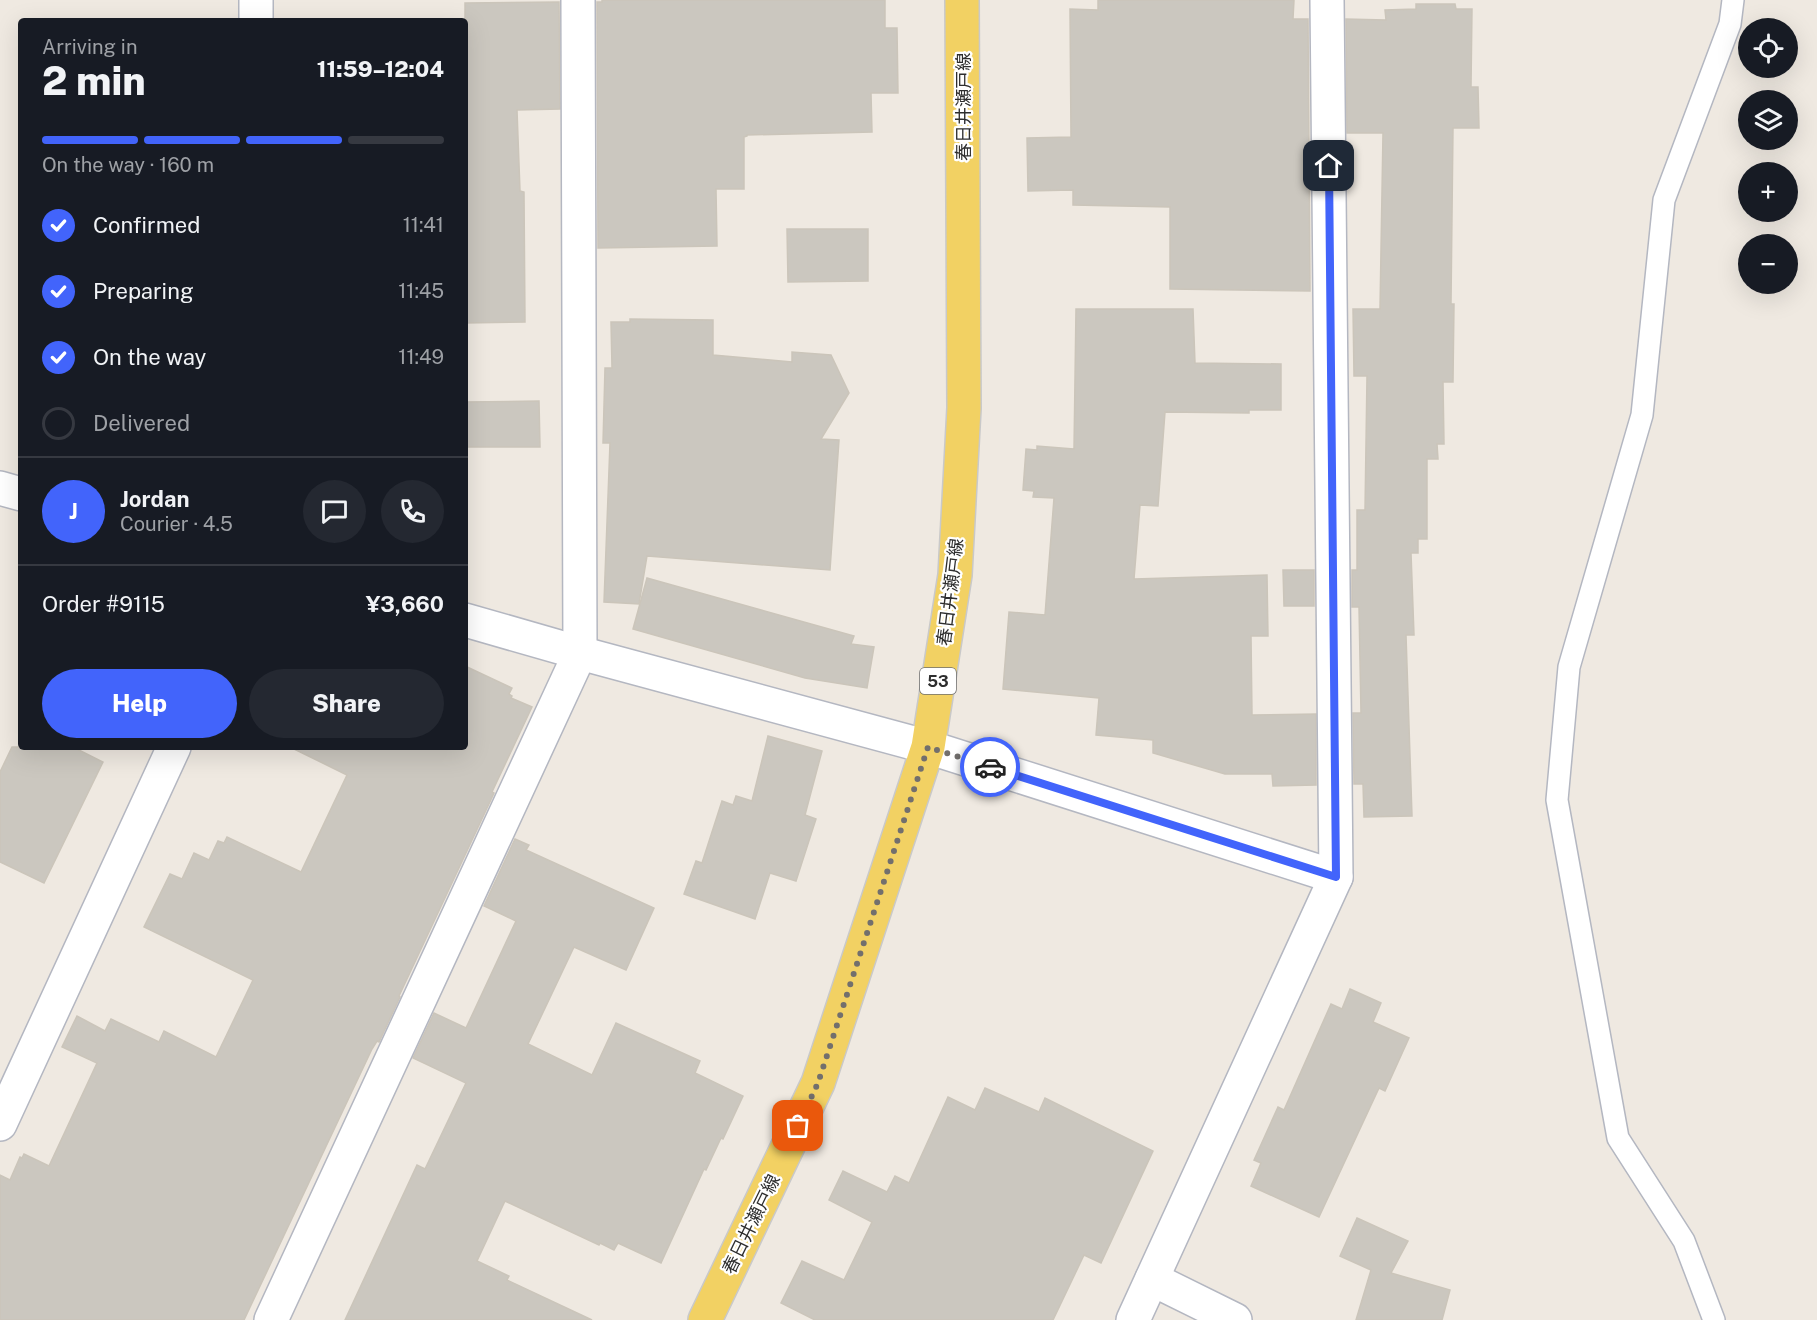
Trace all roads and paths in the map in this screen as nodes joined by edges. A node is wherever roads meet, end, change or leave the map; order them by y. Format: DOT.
graph roads {
  1 [pos="256,0"];
  2 [pos="578,0"];
  3 [pos="962,0"];
  4 [pos="1327,0"];
  5 [pos="1732,0"];
  6 [pos="256,18"];
  7 [pos="0,488"];
  8 [pos="18,493"];
  9 [pos="468,621"];
  10 [pos="580,653"];
  11 [pos="928,747"];
  12 [pos="173,750"];
  13 [pos="1336,877"];
  14 [pos="0,1124"];
  15 [pos="1152,1279"];
  16 [pos="271,1320"];
  17 [pos="705,1320"];
  18 [pos="1133,1320"];
  19 [pos="1235,1320"];
  20 [pos="1714,1320"];
  1 -- 6 [label="street"];
  2 -- 10 [label="street"];
  3 -- 11 [label="main road, 春日井瀬戸線 / 53"];
  4 -- 13 [label="street"];
  5 -- 20 [label="lane"];
  7 -- 8 [label="street"];
  9 -- 10 [label="street"];
  10 -- 11 [label="street"];
  10 -- 16 [label="street"];
  11 -- 13 [label="street"];
  11 -- 17 [label="main road, 春日井瀬戸線 / 53"];
  12 -- 14 [label="street"];
  13 -- 15 [label="street"];
  15 -- 18 [label="street"];
  15 -- 19 [label="street"];
}
